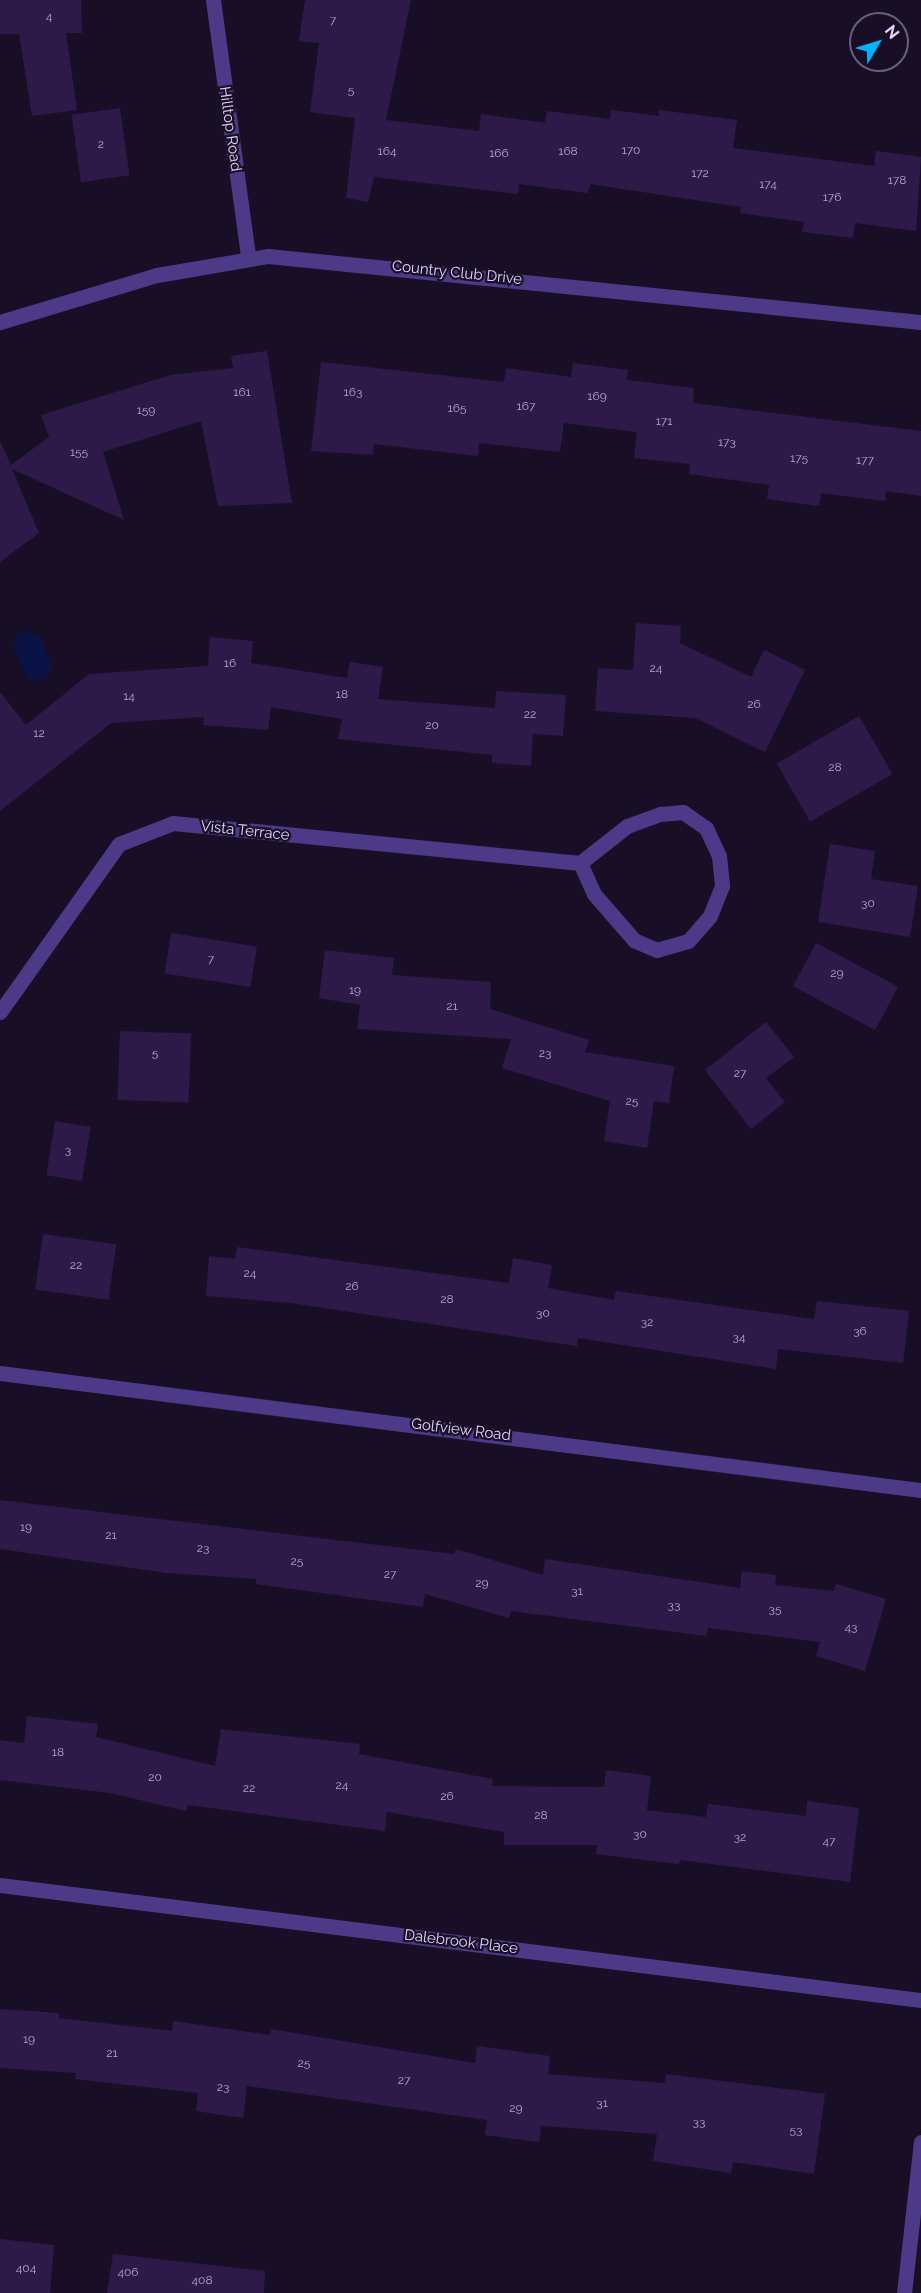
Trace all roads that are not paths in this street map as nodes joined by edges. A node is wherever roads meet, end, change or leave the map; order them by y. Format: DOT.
graph roads {
  1 [pos="213,0"];
  2 [pos="248,257"];
  3 [pos="0,322"];
  4 [pos="921,322"];
  5 [pos="580,863"];
  6 [pos="0,1012"];
  7 [pos="0,1373"];
  8 [pos="921,1490"];
  9 [pos="0,1885"];
  10 [pos="921,2000"];
  11 [pos="921,2142"];
  12 [pos="904,2293"];
  1 -- 2 [label="street, Hilltop Road"];
  2 -- 3 [label="street, Country Club Drive"];
  2 -- 4 [label="street, Country Club Drive"];
  5 -- 5 [label="street"];
  5 -- 6 [label="street, Vista Terrace"];
  7 -- 8 [label="street, Golfview Road"];
  9 -- 10 [label="street, Dalebrook Place"];
  11 -- 12 [label="street"];
}
